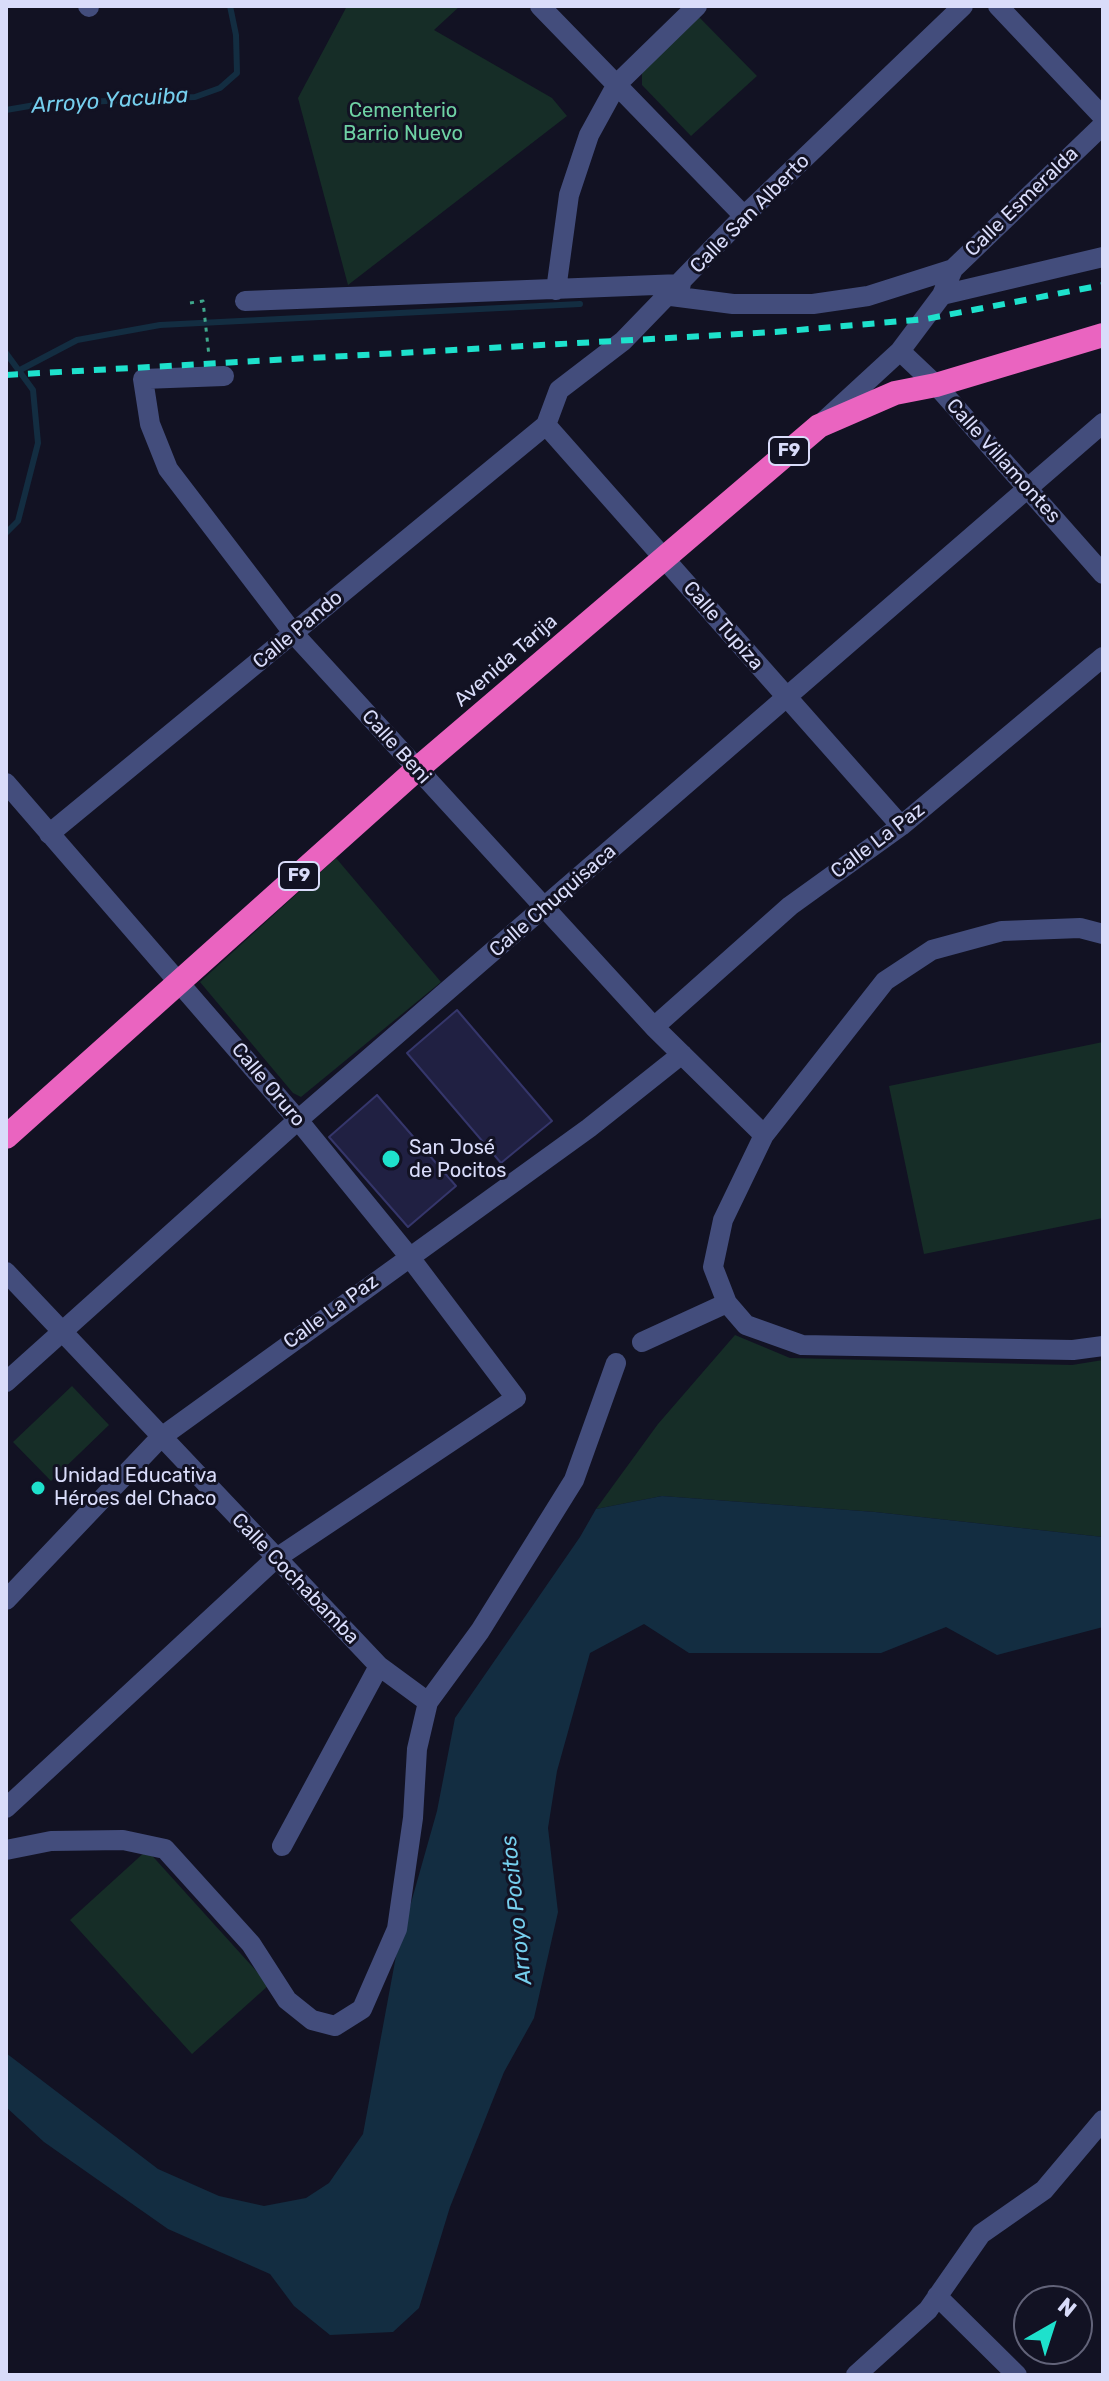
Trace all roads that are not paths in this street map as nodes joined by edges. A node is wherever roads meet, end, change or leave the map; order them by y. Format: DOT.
graph roads {
  1 [pos="540,6"];
  2 [pos="697,6"];
  3 [pos="963,6"];
  4 [pos="998,6"];
  5 [pos="617,84"];
  6 [pos="1103,117"];
  7 [pos="1103,125"];
  8 [pos="744,216"];
  9 [pos="1103,257"];
  10 [pos="953,269"];
  11 [pos="556,290"];
  12 [pos="676,290"];
  13 [pos="942,295"];
  14 [pos="245,301"];
  15 [pos="1103,335"];
  16 [pos="900,351"];
  17 [pos="224,376"];
  18 [pos="936,385"];
  19 [pos="1103,423"];
  20 [pos="546,425"];
  21 [pos="819,426"];
  22 [pos="1029,489"];
  23 [pos="663,558"];
  24 [pos="1103,574"];
  25 [pos="294,634"];
  26 [pos="1103,657"];
  27 [pos="787,699"];
  28 [pos="416,770"];
  29 [pos="6,783"];
  30 [pos="901,826"];
  31 [pos="49,834"];
  32 [pos="545,909"];
  33 [pos="1103,934"];
  34 [pos="181,983"];
  35 [pos="654,1027"];
  36 [pos="682,1054"];
  37 [pos="298,1120"];
  38 [pos="764,1135"];
  39 [pos="6,1137"];
  40 [pos="408,1255"];
  41 [pos="6,1272"];
  42 [pos="727,1303"];
  43 [pos="62,1333"];
  44 [pos="642,1342"];
  45 [pos="1103,1346"];
  46 [pos="616,1363"];
  47 [pos="6,1382"];
  48 [pos="160,1438"];
  49 [pos="275,1559"];
  50 [pos="6,1600"];
  51 [pos="379,1666"];
  52 [pos="428,1702"];
  53 [pos="6,1808"];
  54 [pos="282,1846"];
  55 [pos="6,1850"];
  56 [pos="1103,2120"];
  57 [pos="937,2296"];
  58 [pos="856,2375"];
  59 [pos="1017,2375"];
  1 -- 5 [label="street"];
  2 -- 5 [label="street"];
  3 -- 8 [label="street, Calle San Alberto"];
  4 -- 6 [label="street"];
  5 -- 8 [label="street"];
  5 -- 11 [label="street"];
  7 -- 10 [label="street, Calle Esmeralda"];
  8 -- 12 [label="street, Calle San Alberto"];
  9 -- 13 [label="street"];
  10 -- 12 [label="street"];
  10 -- 13 [label="street, Calle Esmeralda"];
  11 -- 12 [label="street"];
  11 -- 14 [label="street"];
  12 -- 20 [label="street, Calle San Alberto"];
  13 -- 16 [label="street, Calle Esmeralda"];
  15 -- 18 [label="highway, Avenida Tarija / F9"];
  16 -- 18 [label="street, Calle Villamontes"];
  16 -- 21 [label="street, Calle Esmeralda"];
  17 -- 25 [label="street, Calle Beni"];
  18 -- 21 [label="highway, Avenida Tarija / F9"];
  18 -- 22 [label="street, Calle Villamontes"];
  19 -- 22 [label="street, Calle Chuquisaca"];
  20 -- 23 [label="street, Calle Tupiza"];
  20 -- 25 [label="street, Calle Pando"];
  21 -- 23 [label="highway, Avenida Tarija / F9"];
  22 -- 24 [label="street, Calle Villamontes"];
  22 -- 27 [label="street, Calle Chuquisaca"];
  23 -- 27 [label="street, Calle Tupiza"];
  23 -- 28 [label="highway, Avenida Tarija / F9"];
  25 -- 28 [label="street, Calle Beni"];
  25 -- 31 [label="street, Calle Pando"];
  26 -- 30 [label="street, Calle La Paz"];
  27 -- 30 [label="street, Calle Tupiza"];
  27 -- 32 [label="street, Calle Chuquisaca"];
  28 -- 32 [label="street, Calle Beni"];
  28 -- 34 [label="highway, Avenida Tarija / F9"];
  29 -- 31 [label="street, Calle Oruro"];
  30 -- 35 [label="street, Calle La Paz"];
  31 -- 34 [label="street, Calle Oruro"];
  32 -- 35 [label="street, Calle Beni"];
  32 -- 37 [label="street, Calle Chuquisaca"];
  33 -- 38 [label="street"];
  34 -- 37 [label="street, Calle Oruro"];
  34 -- 39 [label="highway, Avenida Tarija / F9"];
  35 -- 36 [label="street, Calle Beni"];
  36 -- 38 [label="street, Calle Beni"];
  36 -- 40 [label="street, Calle La Paz"];
  37 -- 40 [label="street, Calle Oruro"];
  37 -- 43 [label="street, Calle Chuquisaca"];
  38 -- 42 [label="street"];
  40 -- 48 [label="street, Calle La Paz"];
  40 -- 49 [label="street, Calle Oruro"];
  41 -- 43 [label="street, Calle Cochabamba"];
  42 -- 44 [label="street"];
  42 -- 45 [label="street"];
  43 -- 47 [label="street, Calle Chuquisaca"];
  43 -- 48 [label="street, Calle Cochabamba"];
  46 -- 52 [label="street"];
  48 -- 49 [label="street, Calle Cochabamba"];
  48 -- 50 [label="street, Calle La Paz"];
  49 -- 51 [label="street, Calle Cochabamba"];
  49 -- 53 [label="street"];
  51 -- 52 [label="street, Calle Cochabamba"];
  51 -- 54 [label="street"];
  52 -- 55 [label="street"];
  56 -- 57 [label="street"];
  57 -- 58 [label="street"];
  57 -- 59 [label="street"];
}
